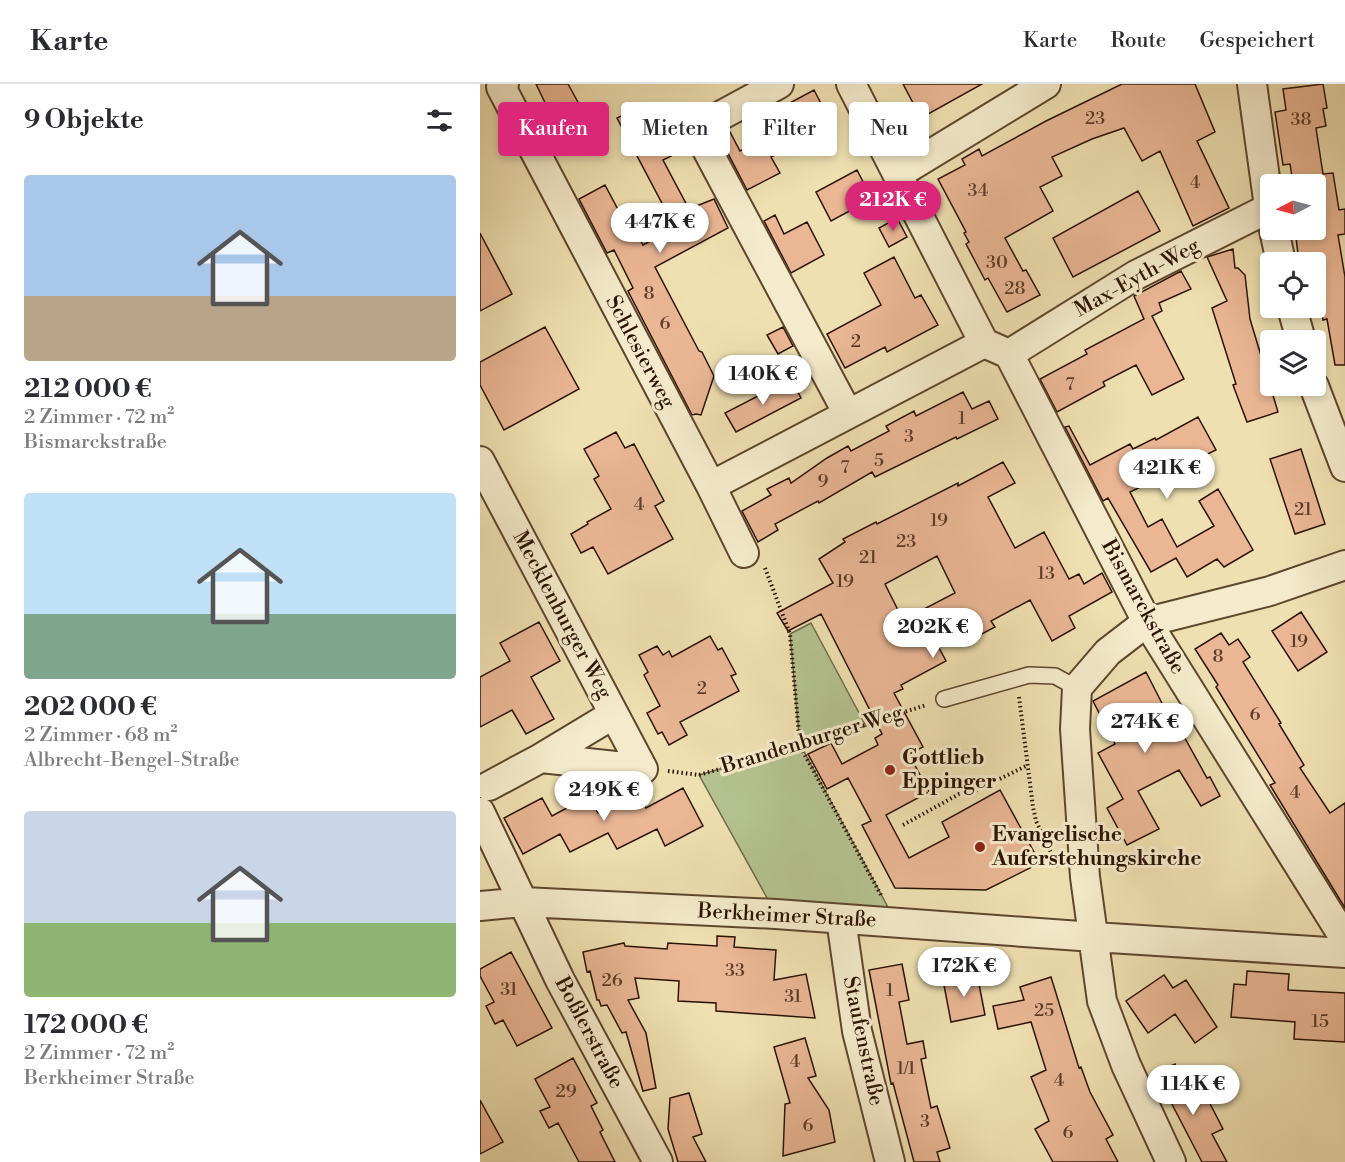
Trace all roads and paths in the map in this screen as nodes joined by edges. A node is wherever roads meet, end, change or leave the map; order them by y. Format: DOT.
graph roads {
  1 [pos="779,84"];
  2 [pos="851,84"];
  3 [pos="1046,84"];
  4 [pos="1252,84"];
  5 [pos="502,86"];
  6 [pos="898,174"];
  7 [pos="1265,174"];
  8 [pos="1260,222"];
  9 [pos="996,349"];
  10 [pos="1318,396"];
  11 [pos="848,414"];
  12 [pos="480,462"];
  13 [pos="1345,467"];
  14 [pos="711,486"];
  15 [pos="744,554"];
  16 [pos="1345,565"];
  17 [pos="1148,621"];
  18 [pos="1017,679"];
  19 [pos="1077,688"];
  20 [pos="944,699"];
  21 [pos="614,714"];
  22 [pos="800,746"];
  23 [pos="541,758"];
  24 [pos="1028,765"];
  25 [pos="643,769"];
  26 [pos="483,787"];
  27 [pos="480,812"];
  28 [pos="903,825"];
  29 [pos="1087,885"];
  30 [pos="523,903"];
  31 [pos="480,906"];
  32 [pos="841,919"];
  33 [pos="896,922"];
  34 [pos="1095,938"];
  35 [pos="1345,939"];
  36 [pos="1345,953"];
  37 [pos="658,1162"];
  38 [pos="890,1162"];
  39 [pos="1171,1162"];
  1 -- 11 [label="street"];
  2 -- 6 [label="street, Bismarckstraße"];
  3 -- 6 [label="street"];
  4 -- 7 [label="street"];
  5 -- 14 [label="street, Schlesierweg"];
  6 -- 9 [label="street, Bismarckstraße"];
  8 -- 9 [label="street, Max-Eyth-Weg"];
  9 -- 11 [label="street, Max-Eyth-Weg"];
  9 -- 17 [label="street, Bismarckstraße"];
  10 -- 13 [label="street"];
  11 -- 14 [label="street, Max-Eyth-Weg"];
  12 -- 21 [label="street, Mecklenburger Weg"];
  14 -- 15 [label="street, Schlesierweg"];
  15 -- 22 [label="path"];
  16 -- 17 [label="street"];
  17 -- 19 [label="street"];
  17 -- 35 [label="street, Bismarckstraße"];
  18 -- 19 [label="lane"];
  18 -- 20 [label="lane"];
  18 -- 24 [label="path"];
  19 -- 29 [label="street"];
  20 -- 22 [label="path, Brandenburger Weg"];
  21 -- 23 [label="street"];
  21 -- 25 [label="street, Mecklenburger Weg"];
  22 -- 25 [label="path, Brandenburger Weg"];
  22 -- 33 [label="path"];
  23 -- 25 [label="street"];
  23 -- 26 [label="street"];
  24 -- 28 [label="path"];
  24 -- 29 [label="path"];
  27 -- 30 [label="street, Boßlerstraße"];
  29 -- 34 [label="street"];
  30 -- 31 [label="street, Berkheimer Straße"];
  30 -- 32 [label="street, Berkheimer Straße"];
  30 -- 37 [label="street, Boßlerstraße"];
  32 -- 33 [label="street, Berkheimer Straße"];
  32 -- 38 [label="street, Staufenstraße"];
  33 -- 34 [label="street, Berkheimer Straße"];
  34 -- 36 [label="street, Berkheimer Straße"];
  34 -- 39 [label="street"];
}
